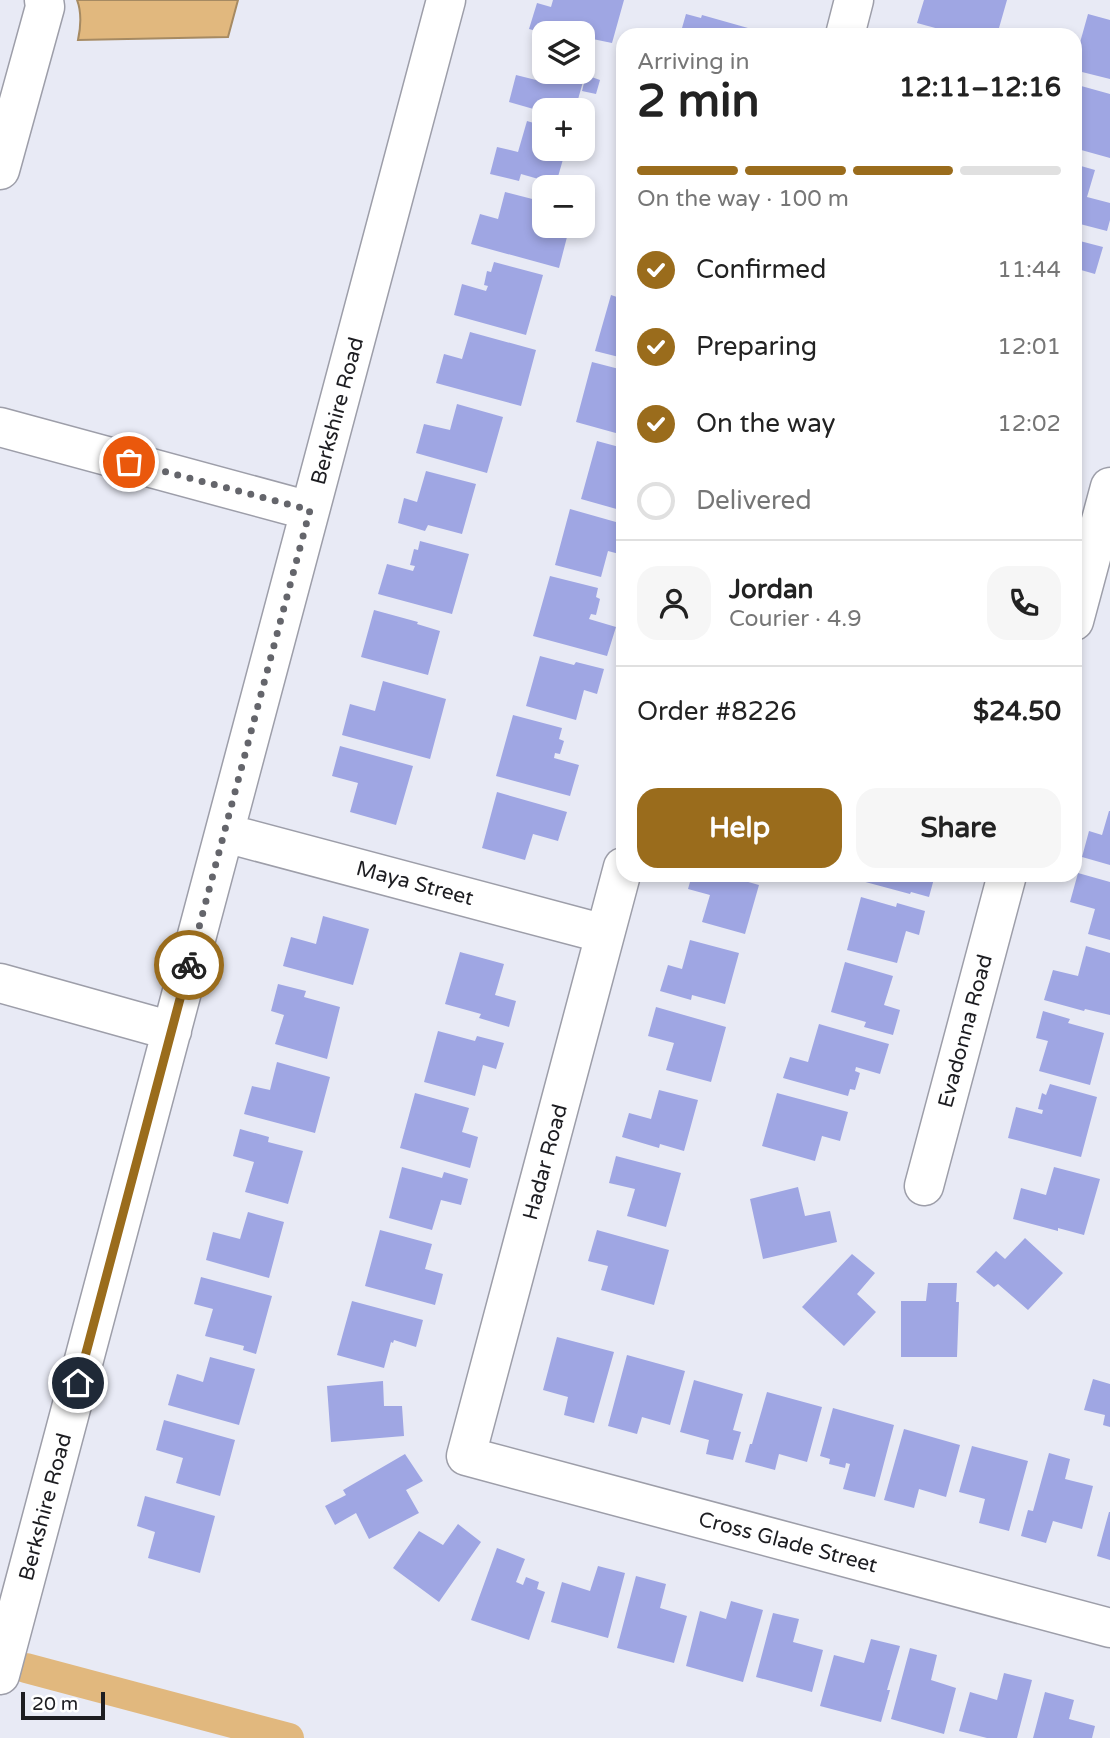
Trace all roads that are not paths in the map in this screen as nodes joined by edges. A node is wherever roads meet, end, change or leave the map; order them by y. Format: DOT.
graph roads {
  1 [pos="44,0"];
  2 [pos="446,0"];
  3 [pos="854,0"];
  4 [pos="847,28"];
  5 [pos="0,170"];
  6 [pos="0,427"];
  7 [pos="1110,487"];
  8 [pos="310,510"];
  9 [pos="1082,591"];
  10 [pos="225,833"];
  11 [pos="619,882"];
  12 [pos="1005,882"];
  13 [pos="605,934"];
  14 [pos="0,983"];
  15 [pos="172,1031"];
  16 [pos="924,1186"];
  17 [pos="466,1456"];
  18 [pos="1110,1628"];
  19 [pos="0,1675"];
  1 -- 5 [label="street"];
  2 -- 8 [label="street, Berkshire Road"];
  3 -- 4 [label="street"];
  6 -- 8 [label="street"];
  7 -- 9 [label="street"];
  8 -- 10 [label="street, Berkshire Road"];
  10 -- 13 [label="street, Maya Street"];
  10 -- 15 [label="street, Berkshire Road"];
  11 -- 13 [label="street, Hadar Road"];
  12 -- 16 [label="street, Evadonna Road"];
  13 -- 17 [label="street, Hadar Road"];
  14 -- 15 [label="street"];
  15 -- 19 [label="street, Berkshire Road"];
  17 -- 18 [label="street, Cross Glade Street"];
}
